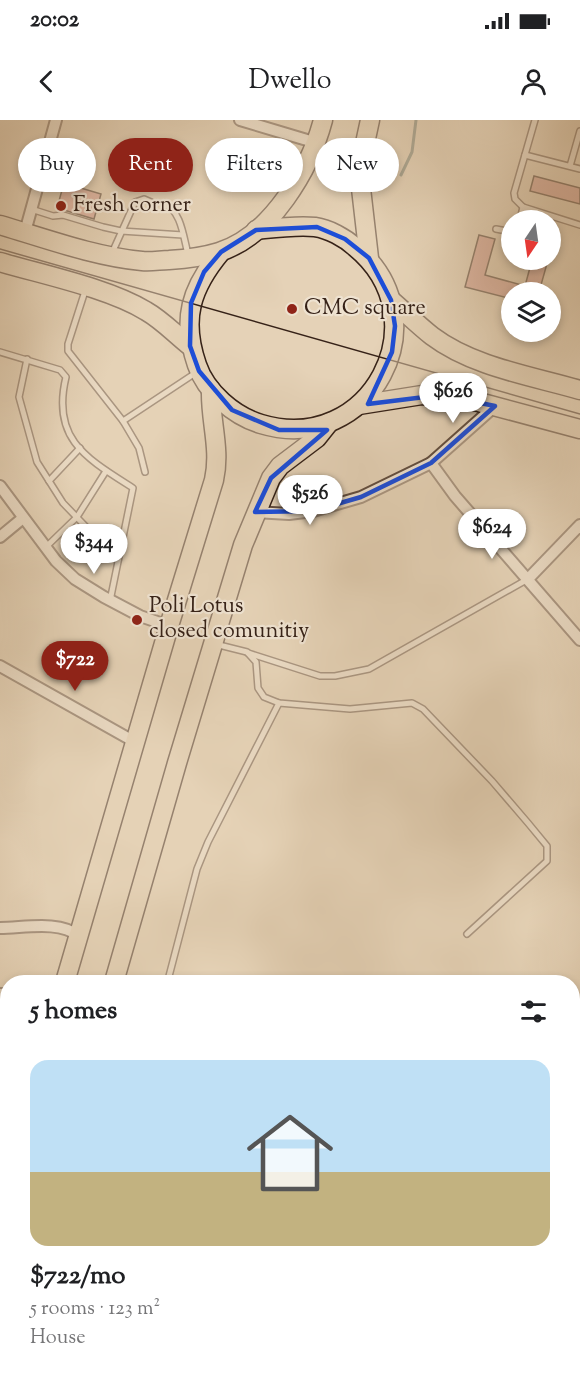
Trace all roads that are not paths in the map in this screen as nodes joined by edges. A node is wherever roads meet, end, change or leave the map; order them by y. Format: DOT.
graph roads {
  1 [pos="56,120"];
  2 [pos="240,120"];
  3 [pos="323,120"];
  4 [pos="370,120"];
  5 [pos="535,120"];
  6 [pos="580,131"];
  7 [pos="318,138"];
  8 [pos="315,141"];
  9 [pos="315,146"];
  10 [pos="525,155"];
  11 [pos="570,166"];
  12 [pos="580,169"];
  13 [pos="151,202"];
  14 [pos="164,205"];
  15 [pos="523,207"];
  16 [pos="31,209"];
  17 [pos="522,210"];
  18 [pos="0,225"];
  19 [pos="580,225"];
  20 [pos="496,228"];
  21 [pos="501,229"];
  22 [pos="256,230"];
  23 [pos="122,231"];
  24 [pos="24,232"];
  25 [pos="183,235"];
  26 [pos="220,252"];
  27 [pos="112,256"];
  28 [pos="369,258"];
  29 [pos="189,259"];
  30 [pos="0,262"];
  31 [pos="87,287"];
  32 [pos="391,300"];
  33 [pos="190,346"];
  34 [pos="0,352"];
  35 [pos="27,359"];
  36 [pos="199,371"];
  37 [pos="211,390"];
  38 [pos="580,390"];
  39 [pos="359,405"];
  40 [pos="495,406"];
  41 [pos="123,421"];
  42 [pos="329,423"];
  43 [pos="580,429"];
  44 [pos="80,448"];
  45 [pos="431,463"];
  46 [pos="106,471"];
  47 [pos="145,472"];
  48 [pos="49,481"];
  49 [pos="1,491"];
  50 [pos="255,512"];
  51 [pos="77,517"];
  52 [pos="23,518"];
  53 [pos="580,525"];
  54 [pos="0,537"];
  55 [pos="46,547"];
  56 [pos="118,560"];
  57 [pos="528,579"];
  58 [pos="110,601"];
  59 [pos="169,626"];
  60 [pos="580,640"];
  61 [pos="214,643"];
  62 [pos="247,652"];
  63 [pos="0,666"];
  64 [pos="279,703"];
  65 [pos="135,742"];
  66 [pos="0,928"];
  67 [pos="467,934"];
  68 [pos="79,936"];
  69 [pos="67,975"];
  70 [pos="116,975"];
  71 [pos="169,975"];
  1 -- 16 [label="street"];
  2 -- 8 [label="street"];
  3 -- 7 [label="main road"];
  4 -- 28 [label="main road"];
  5 -- 10 [label="lane"];
  6 -- 11 [label="lane"];
  9 -- 22 [label="main road"];
  10 -- 11 [label="lane"];
  10 -- 15 [label="lane"];
  11 -- 12 [label="lane"];
  13 -- 23 [label="lane"];
  14 -- 25 [label="lane"];
  15 -- 17 [label="lane"];
  15 -- 19 [label="lane"];
  16 -- 23 [label="lane"];
  16 -- 24 [label="street"];
  18 -- 24 [label="main road"];
  20 -- 21 [label="lane"];
  22 -- 26 [label="main road"];
  22 -- 28 [label="main road"];
  23 -- 25 [label="lane"];
  23 -- 27 [label="lane"];
  24 -- 27 [label="main road"];
  25 -- 29 [label="lane"];
  26 -- 29 [label="main road"];
  26 -- 33 [label="main road"];
  27 -- 29 [label="main road"];
  28 -- 32 [label="main road"];
  30 -- 31 [label="main road"];
  31 -- 33 [label="main road"];
  31 -- 41 [label="lane"];
  32 -- 38 [label="main road"];
  32 -- 39 [label="main road"];
  33 -- 36 [label="main road"];
  34 -- 35 [label="lane"];
  35 -- 44 [label="lane"];
  35 -- 48 [label="lane"];
  36 -- 37 [label="main road"];
  36 -- 41 [label="lane"];
  37 -- 42 [label="main road"];
  37 -- 59 [label="main road"];
  39 -- 40 [label="main road"];
  39 -- 42 [label="main road"];
  40 -- 43 [label="main road"];
  40 -- 45 [label="street"];
  41 -- 47 [label="lane"];
  42 -- 50 [label="main road"];
  44 -- 46 [label="lane"];
  44 -- 48 [label="lane"];
  45 -- 50 [label="street"];
  45 -- 57 [label="street"];
  46 -- 51 [label="lane"];
  46 -- 56 [label="lane"];
  48 -- 51 [label="lane"];
  49 -- 52 [label="street"];
  50 -- 61 [label="main road"];
  51 -- 55 [label="lane"];
  51 -- 56 [label="lane"];
  52 -- 54 [label="street"];
  52 -- 55 [label="street"];
  53 -- 57 [label="street"];
  55 -- 58 [label="street"];
  56 -- 58 [label="lane"];
  57 -- 60 [label="street"];
  57 -- 62 [label="lane"];
  58 -- 59 [label="street"];
  59 -- 65 [label="main road"];
  61 -- 62 [label="lane"];
  61 -- 70 [label="main road"];
  62 -- 64 [label="lane"];
  63 -- 65 [label="street"];
  64 -- 67 [label="lane"];
  64 -- 71 [label="lane"];
  65 -- 68 [label="main road"];
  66 -- 68 [label="street"];
  68 -- 69 [label="main road"];
}
